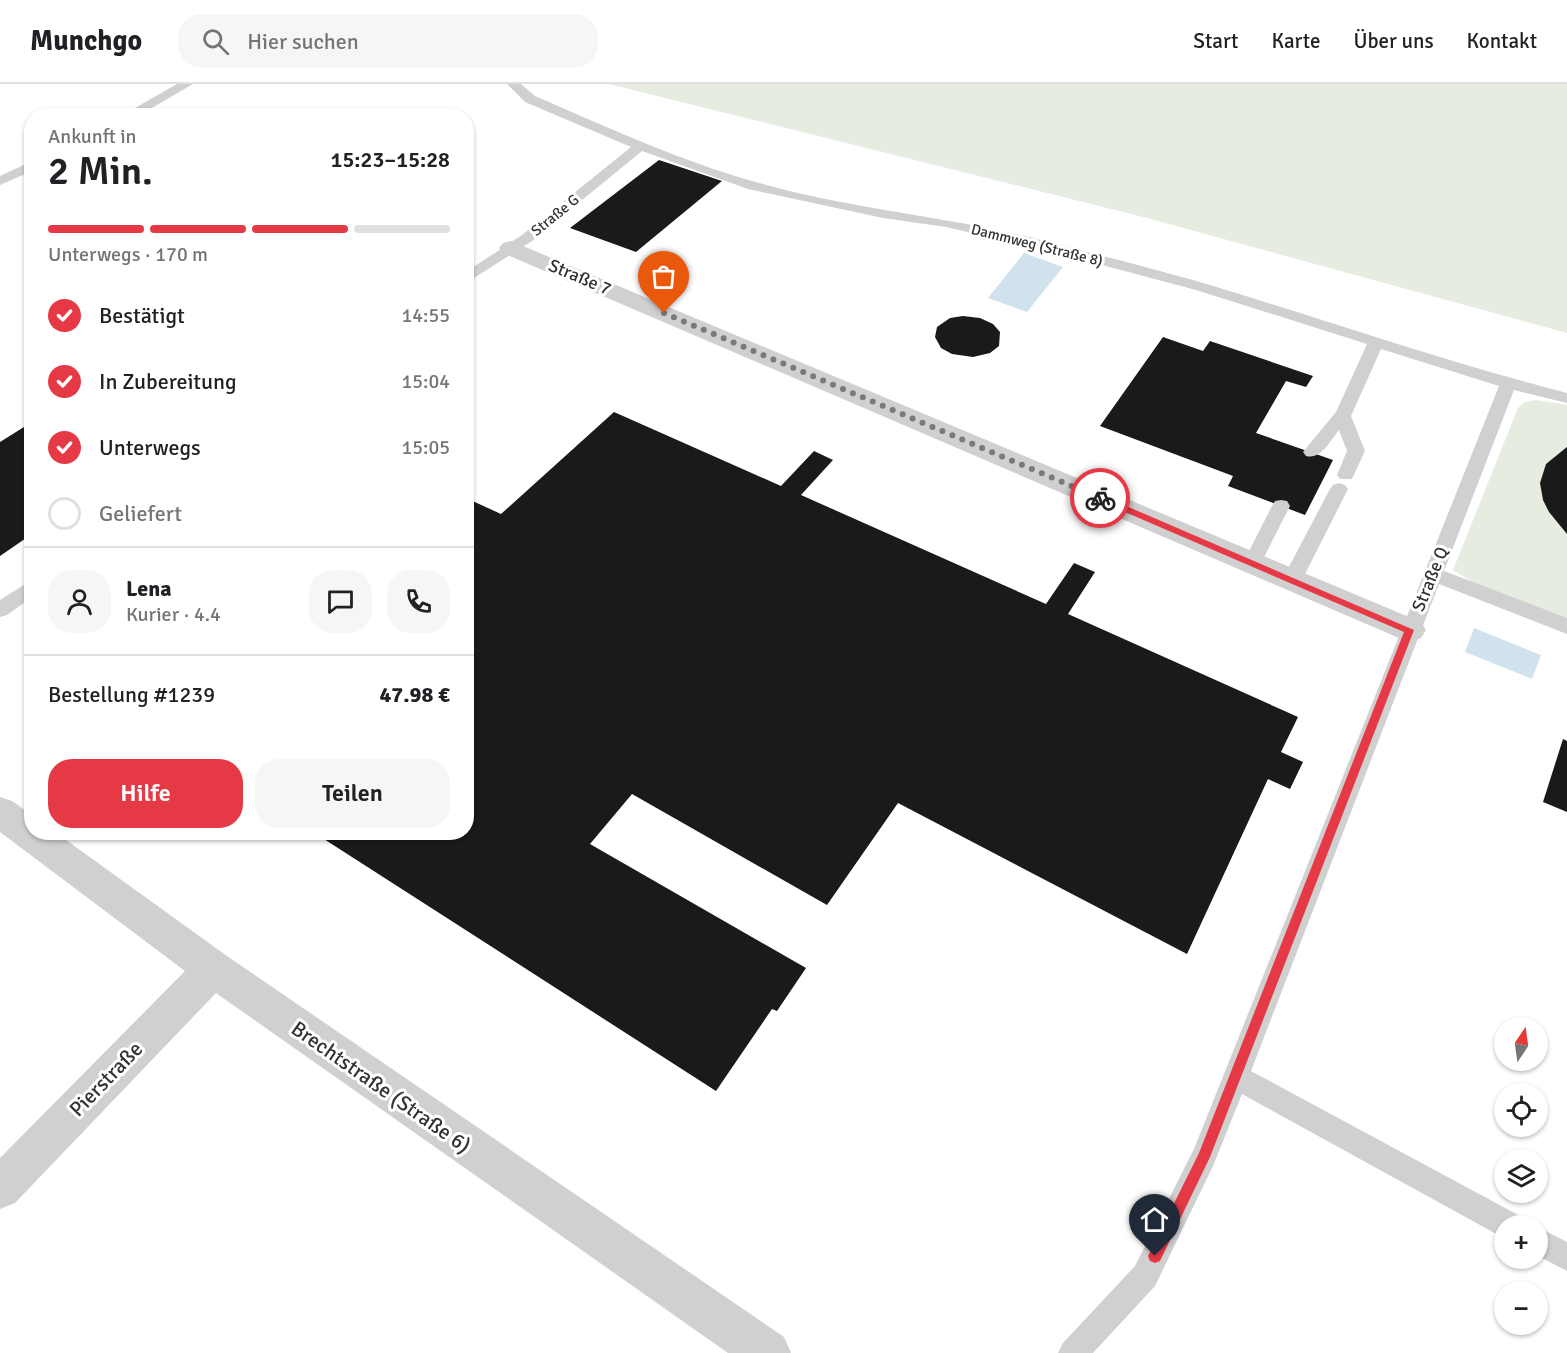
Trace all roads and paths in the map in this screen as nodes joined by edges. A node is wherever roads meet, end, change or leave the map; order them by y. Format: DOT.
graph roads {
  1 [pos="187,84"];
  2 [pos="513,84"];
  3 [pos="141,108"];
  4 [pos="640,146"];
  5 [pos="24,169"];
  6 [pos="0,181"];
  7 [pos="511,248"];
  8 [pos="474,273"];
  9 [pos="1376,342"];
  10 [pos="1508,383"];
  11 [pos="1567,398"];
  12 [pos="1342,415"];
  13 [pos="1312,453"];
  14 [pos="1281,506"];
  15 [pos="1252,563"];
  16 [pos="1432,574"];
  17 [pos="1292,580"];
  18 [pos="24,593"];
  19 [pos="0,610"];
  20 [pos="1567,626"];
  21 [pos="1410,630"];
  22 [pos="0,812"];
  23 [pos="24,830"];
  24 [pos="38,840"];
  25 [pos="213,969"];
  26 [pos="1236,1077"];
  27 [pos="0,1188"];
  28 [pos="1494,1217"];
  29 [pos="1548,1247"];
  30 [pos="1567,1257"];
  31 [pos="768,1353"];
  32 [pos="1073,1353"];
  1 -- 3 [label="lane"];
  2 -- 4 [label="lane, Dammweg (Straße 8)"];
  4 -- 7 [label="lane, Straße G"];
  4 -- 9 [label="lane, Dammweg (Straße 8)"];
  5 -- 6 [label="lane"];
  7 -- 8 [label="lane, Straße G"];
  7 -- 15 [label="street, Straße 7"];
  9 -- 10 [label="lane, Dammweg (Straße 8)"];
  9 -- 12 [label="lane"];
  10 -- 11 [label="lane, Dammweg (Straße 8)"];
  10 -- 16 [label="lane, Straße Q"];
  12 -- 13 [label="lane"];
  12 -- 17 [label="lane"];
  14 -- 15 [label="lane"];
  15 -- 17 [label="street, Straße 7"];
  16 -- 20 [label="lane"];
  16 -- 21 [label="lane, Straße Q"];
  17 -- 21 [label="street, Straße 7"];
  18 -- 19 [label="lane"];
  21 -- 26 [label="lane, Straße Q"];
  22 -- 23 [label="street, Brechtstraße (Straße 6)"];
  24 -- 25 [label="street, Brechtstraße (Straße 6)"];
  25 -- 27 [label="street, Pierstraße"];
  25 -- 31 [label="street, Brechtstraße (Straße 6)"];
  26 -- 28 [label="lane"];
  26 -- 32 [label="lane, Straße Q"];
  29 -- 30 [label="lane"];
}
